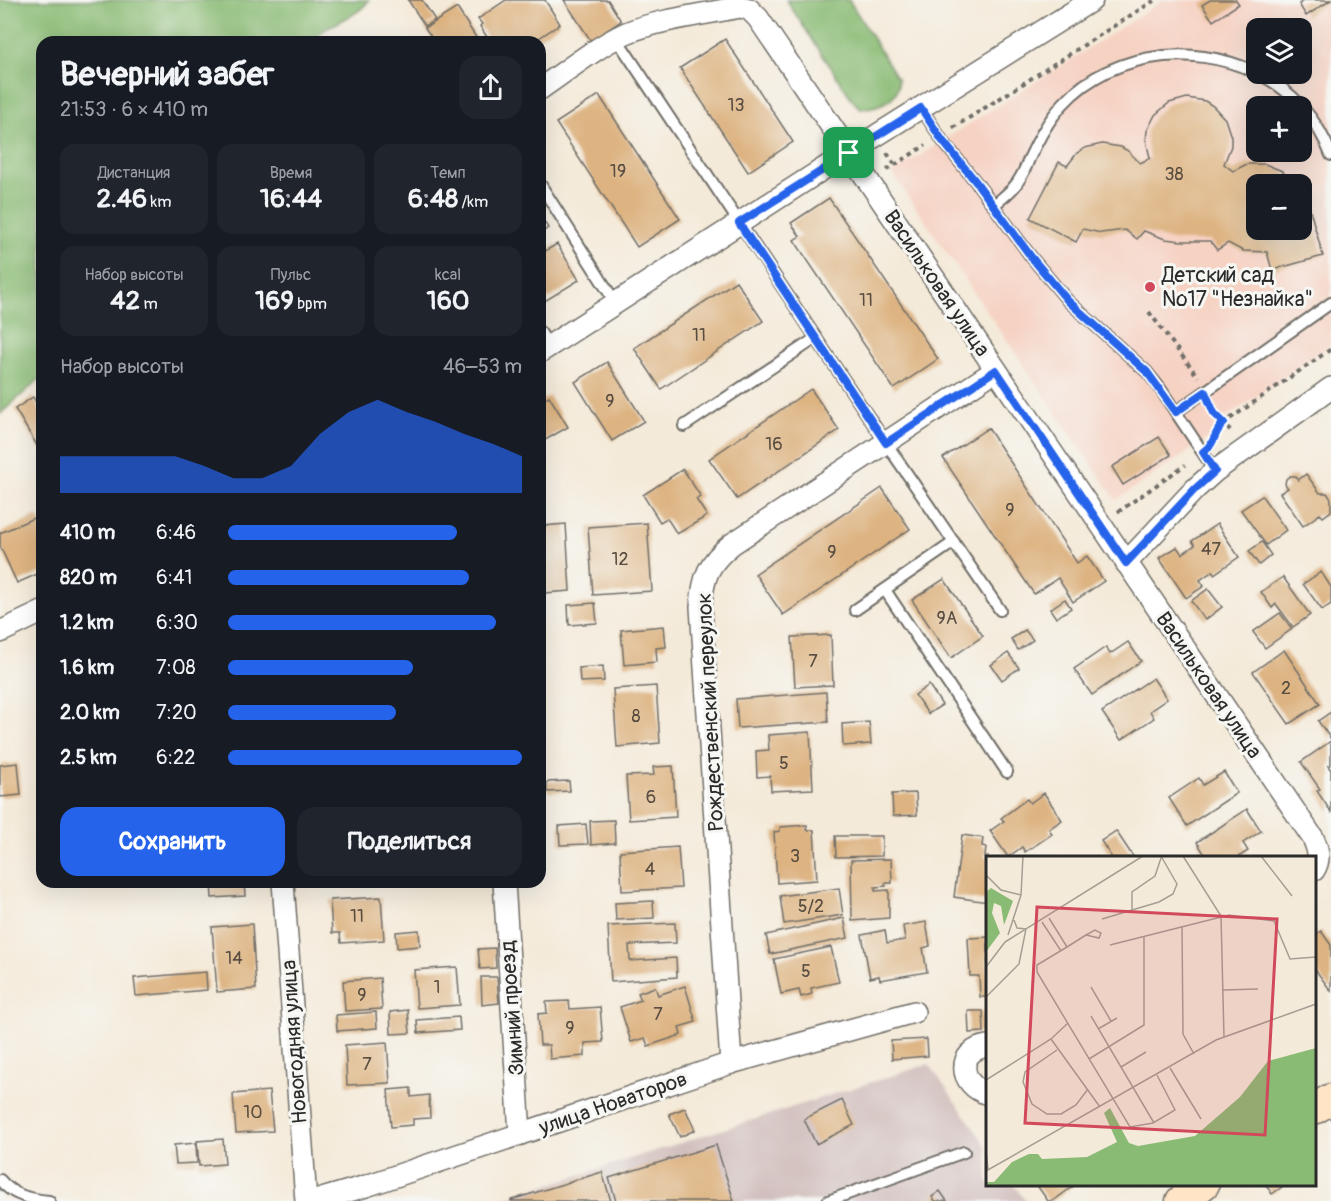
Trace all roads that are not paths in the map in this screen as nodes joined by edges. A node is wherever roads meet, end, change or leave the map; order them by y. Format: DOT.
graph roads {
  1 [pos="1092,0"];
  2 [pos="617,39"];
  3 [pos="1246,68"];
  4 [pos="1276,84"];
  5 [pos="546,85"];
  6 [pos="921,108"];
  7 [pos="849,153"];
  8 [pos="1331,155"];
  9 [pos="546,193"];
  10 [pos="994,205"];
  11 [pos="739,223"];
  12 [pos="615,302"];
  13 [pos="1331,303"];
  14 [pos="816,338"];
  15 [pos="546,341"];
  16 [pos="996,370"];
  17 [pos="1331,388"];
  18 [pos="1176,412"];
  19 [pos="684,426"];
  20 [pos="886,443"];
  21 [pos="1215,471"];
  22 [pos="954,542"];
  23 [pos="1126,563"];
  24 [pos="885,590"];
  25 [pos="855,610"];
  26 [pos="1000,610"];
  27 [pos="36,615"];
  28 [pos="0,632"];
  29 [pos="1007,772"];
  30 [pos="1316,867"];
  31 [pos="282,888"];
  32 [pos="504,888"];
  33 [pos="914,1012"];
  34 [pos="986,1046"];
  35 [pos="731,1063"];
  36 [pos="986,1094"];
  37 [pos="1331,1099"];
  38 [pos="1316,1108"];
  39 [pos="520,1134"];
  40 [pos="964,1152"];
  41 [pos="0,1180"];
  42 [pos="1203,1186"];
  43 [pos="49,1201"];
  44 [pos="306,1201"];
  45 [pos="315,1201"];
  46 [pos="828,1201"];
  47 [pos="1181,1201"];
  1 -- 6 [label="street"];
  2 -- 5 [label="street, Васильковая улица"];
  2 -- 7 [label="street, Васильковая улица"];
  2 -- 11 [label="lane"];
  3 -- 10 [label="lane"];
  4 -- 8 [label="lane"];
  6 -- 7 [label="street"];
  6 -- 10 [label="lane"];
  7 -- 11 [label="street"];
  7 -- 16 [label="street, Васильковая улица"];
  9 -- 12 [label="lane"];
  10 -- 18 [label="lane"];
  11 -- 12 [label="street"];
  11 -- 14 [label="lane"];
  12 -- 15 [label="street"];
  13 -- 18 [label="lane"];
  14 -- 19 [label="lane"];
  14 -- 20 [label="lane"];
  16 -- 20 [label="street, Рождественский переулок"];
  16 -- 23 [label="street, Васильковая улица"];
  17 -- 21 [label="street"];
  18 -- 21 [label="lane"];
  20 -- 22 [label="lane"];
  20 -- 35 [label="street, Рождественский переулок"];
  21 -- 23 [label="street"];
  22 -- 24 [label="lane"];
  22 -- 26 [label="lane"];
  23 -- 30 [label="street, Васильковая улица"];
  24 -- 25 [label="lane"];
  24 -- 29 [label="lane"];
  27 -- 28 [label="street"];
  31 -- 44 [label="street, Новогодняя улица"];
  32 -- 39 [label="street, Зимний проезд"];
  33 -- 35 [label="street, улица Новаторов"];
  34 -- 36 [label="street"];
  35 -- 39 [label="street, улица Новаторов"];
  37 -- 38 [label="street"];
  39 -- 45 [label="street, улица Новаторов"];
  40 -- 46 [label="lane"];
  41 -- 43 [label="lane"];
  42 -- 47 [label="street"];
}
